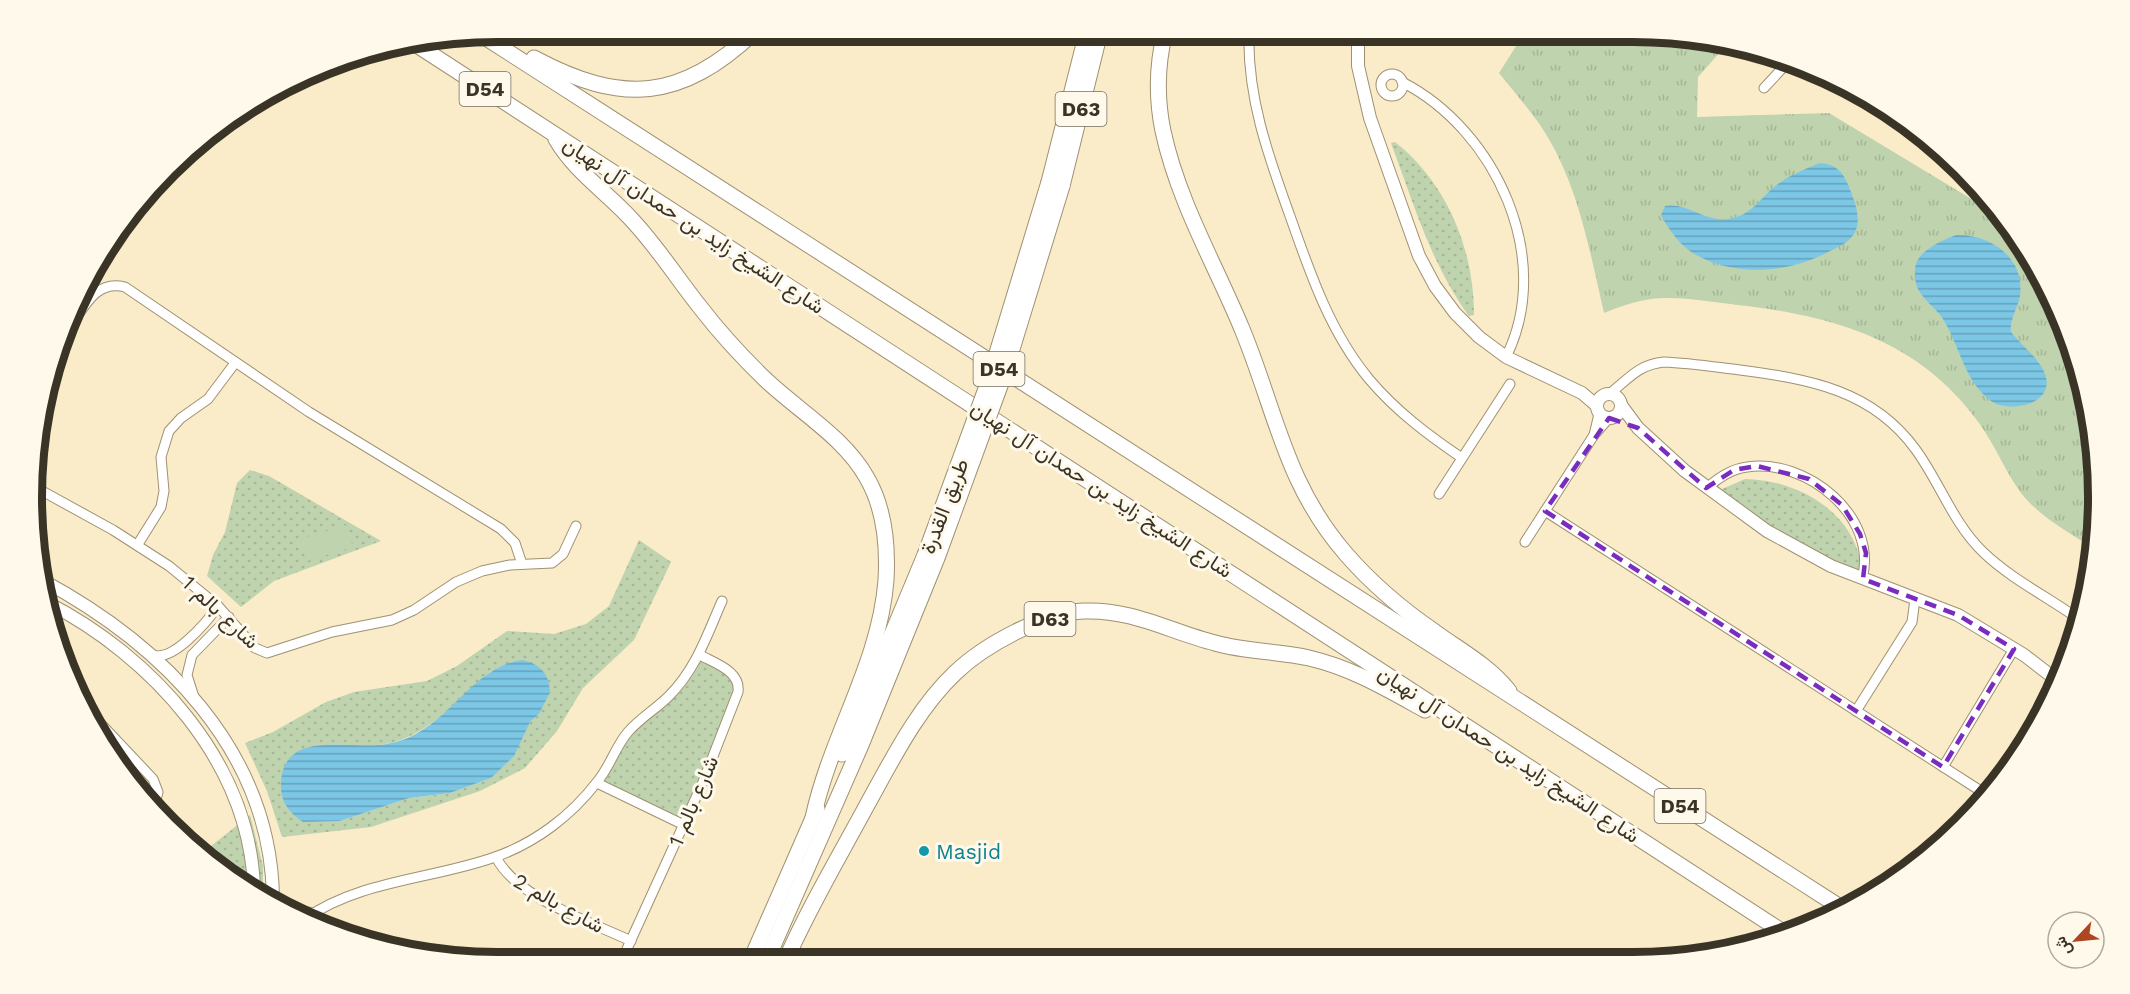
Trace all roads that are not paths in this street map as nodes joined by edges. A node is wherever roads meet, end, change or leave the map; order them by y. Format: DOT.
graph roads {
  1 [pos="495,42"];
  2 [pos="499,42"];
  3 [pos="743,42"];
  4 [pos="1085,42"];
  5 [pos="1098,42"];
  6 [pos="1164,42"];
  7 [pos="1249,42"];
  8 [pos="1358,42"];
  9 [pos="423,49"];
  10 [pos="1783,68"];
  11 [pos="1402,82"];
  12 [pos="1764,88"];
  13 [pos="553,133"];
  14 [pos="1055,184"];
  15 [pos="84,308"];
  16 [pos="1506,357"];
  17 [pos="235,363"];
  18 [pos="1510,384"];
  19 [pos="1608,406"];
  20 [pos="1462,458"];
  21 [pos="1707,488"];
  22 [pos="42,491"];
  23 [pos="1439,494"];
  24 [pos="1545,511"];
  25 [pos="576,526"];
  26 [pos="1525,542"];
  27 [pos="138,544"];
  28 [pos="931,556"];
  29 [pos="522,564"];
  30 [pos="1862,579"];
  31 [pos="51,586"];
  32 [pos="1916,599"];
  33 [pos="722,601"];
  34 [pos="218,606"];
  35 [pos="56,609"];
  36 [pos="2072,615"];
  37 [pos="229,617"];
  38 [pos="193,634"];
  39 [pos="204,644"];
  40 [pos="179,647"];
  41 [pos="2014,649"];
  42 [pos="153,655"];
  43 [pos="700,655"];
  44 [pos="190,659"];
  45 [pos="2051,676"];
  46 [pos="194,697"];
  47 [pos="1518,703"];
  48 [pos="1856,711"];
  49 [pos="107,730"];
  50 [pos="1473,730"];
  51 [pos="205,741"];
  52 [pos="1943,767"];
  53 [pos="597,783"];
  54 [pos="1981,790"];
  55 [pos="156,799"];
  56 [pos="256,801"];
  57 [pos="813,818"];
  58 [pos="684,825"];
  59 [pos="496,857"];
  60 [pos="253,881"];
  61 [pos="273,893"];
  62 [pos="1835,904"];
  63 [pos="315,913"];
  64 [pos="1777,928"];
  65 [pos="631,941"];
  66 [pos="626,952"];
  67 [pos="754,952"];
  68 [pos="770,952"];
  69 [pos="790,952"];
  1 -- 47 [label="main road, شارع الشيخ زايد بن حمدان آل نهيان / D54"];
  2 -- 3 [label="main road"];
  4 -- 14 [label="main road, طريق القدرة / D63"];
  5 -- 14 [label="main road, طريق القدرة / D63"];
  6 -- 47 [label="main road"];
  7 -- 20 [label="street"];
  8 -- 16 [label="street"];
  9 -- 13 [label="main road, شارع الشيخ زايد بن حمدان آل نهيان / D54"];
  10 -- 12 [label="street"];
  11 -- 16 [label="street"];
  13 -- 50 [label="main road, شارع الشيخ زايد بن حمدان آل نهيان / D54"];
  13 -- 57 [label="main road"];
  14 -- 28 [label="main road, طريق القدرة / D63, bridge"];
  15 -- 17 [label="street"];
  16 -- 19 [label="street"];
  17 -- 27 [label="street"];
  17 -- 29 [label="street"];
  18 -- 20 [label="street"];
  19 -- 21 [label="street"];
  19 -- 24 [label="street"];
  19 -- 36 [label="street"];
  20 -- 23 [label="street"];
  21 -- 30 [label="street"];
  21 -- 30 [label="street"];
  22 -- 27 [label="street, شارع بالم 1"];
  24 -- 26 [label="street"];
  24 -- 48 [label="street"];
  25 -- 29 [label="street, شارع بالم 1"];
  27 -- 34 [label="street, شارع بالم 1"];
  28 -- 57 [label="main road, طريق القدرة / D63"];
  28 -- 68 [label="main road, طريق القدرة / D63"];
  29 -- 37 [label="street, شارع بالم 1"];
  30 -- 32 [label="street"];
  31 -- 42 [label="street"];
  32 -- 41 [label="street"];
  32 -- 48 [label="street"];
  33 -- 43 [label="street"];
  34 -- 37 [label="street, شارع بالم 1"];
  34 -- 38 [label="street"];
  35 -- 51 [label="street"];
  37 -- 39 [label="street"];
  38 -- 39 [label="street"];
  38 -- 40 [label="street"];
  39 -- 44 [label="street"];
  40 -- 42 [label="street"];
  40 -- 44 [label="street"];
  41 -- 45 [label="street"];
  41 -- 52 [label="street"];
  42 -- 46 [label="street"];
  43 -- 53 [label="street"];
  43 -- 58 [label="street, شارع بالم 1"];
  44 -- 46 [label="street"];
  46 -- 56 [label="street"];
  47 -- 62 [label="main road, شارع الشيخ زايد بن حمدان آل نهيان / D54"];
  48 -- 52 [label="street"];
  49 -- 55 [label="street"];
  50 -- 64 [label="main road, شارع الشيخ زايد بن حمدان آل نهيان / D54"];
  50 -- 69 [label="main road, D63"];
  51 -- 56 [label="street"];
  51 -- 60 [label="street"];
  52 -- 54 [label="street"];
  53 -- 58 [label="street"];
  53 -- 59 [label="street"];
  56 -- 61 [label="street"];
  57 -- 67 [label="main road, طريق القدرة / D63"];
  58 -- 65 [label="street, شارع بالم 1"];
  59 -- 63 [label="street"];
  59 -- 65 [label="street, شارع بالم 2"];
  65 -- 66 [label="street, شارع بالم 1"];
}
